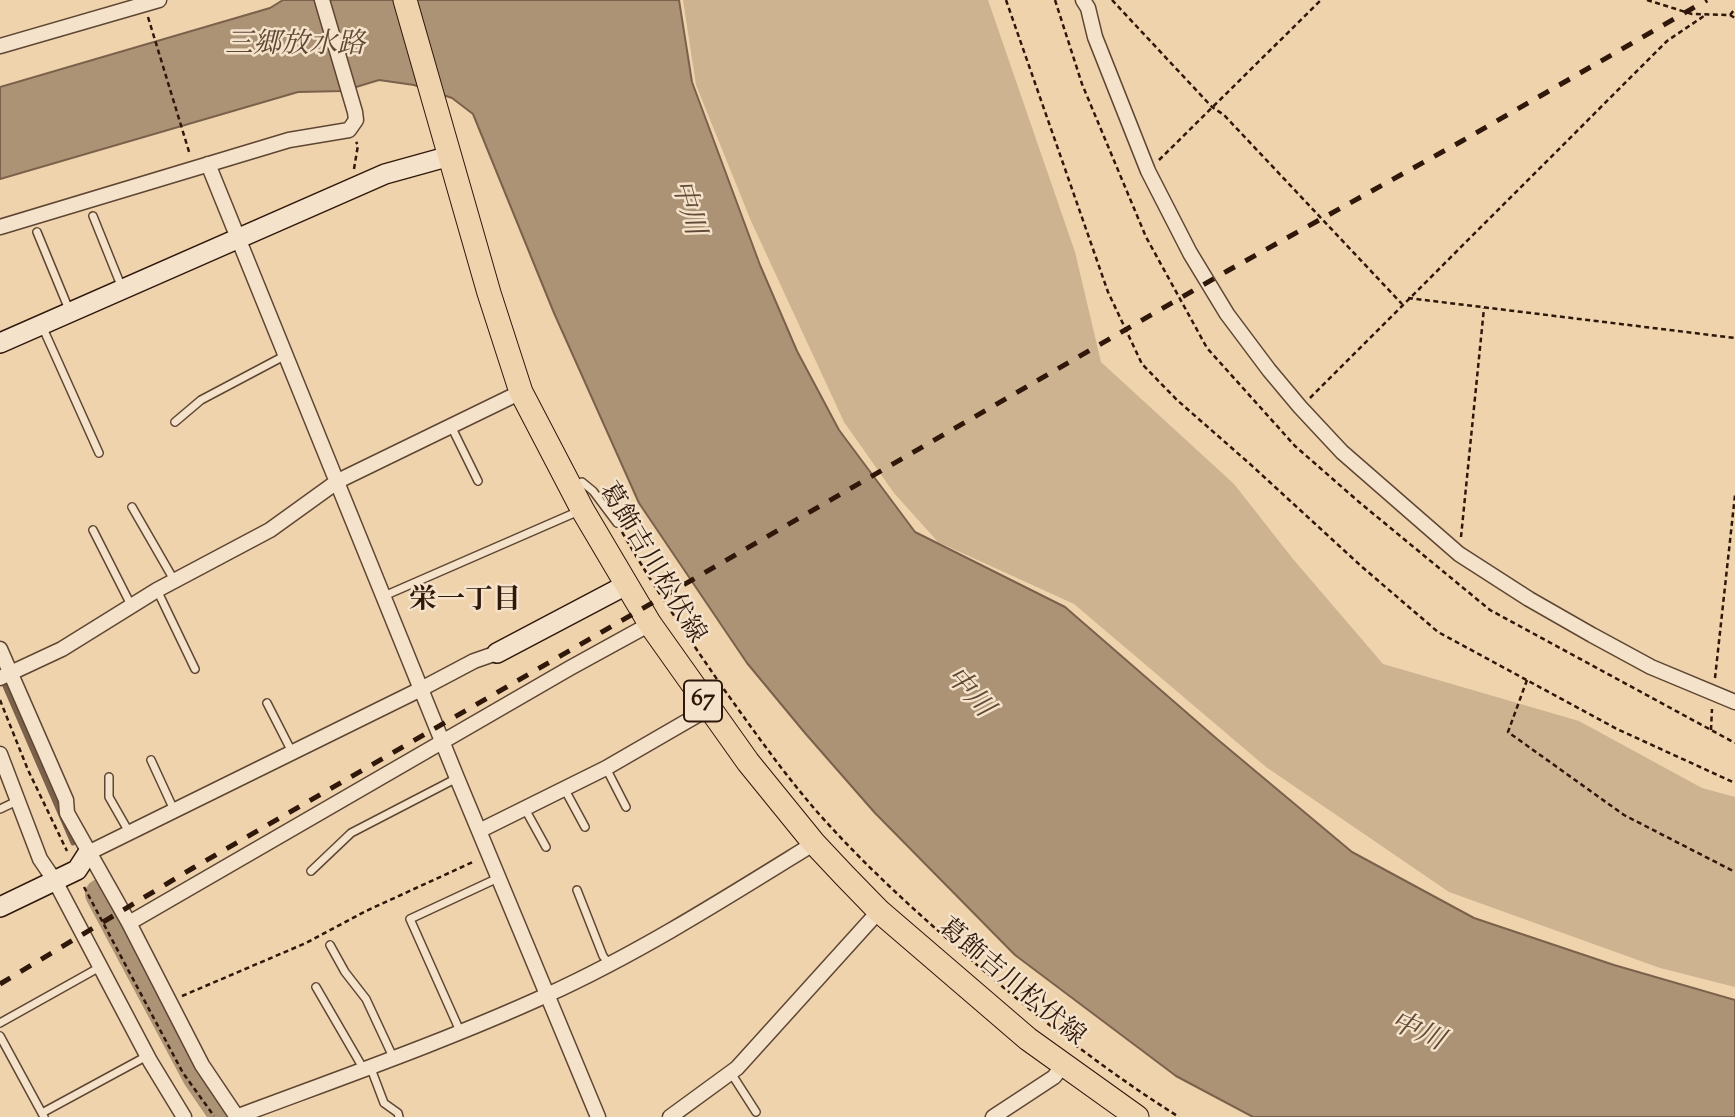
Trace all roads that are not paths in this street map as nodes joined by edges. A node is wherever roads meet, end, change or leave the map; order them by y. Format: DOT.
graph roads {
  1 [pos="159,0"];
  2 [pos="322,0"];
  3 [pos="405,0"];
  4 [pos="1083,0"];
  5 [pos="119,5"];
  6 [pos="0,46"];
  7 [pos="450,156"];
  8 [pos="208,164"];
  9 [pos="93,216"];
  10 [pos="0,227"];
  11 [pos="37,232"];
  12 [pos="238,238"];
  13 [pos="122,289"];
  14 [pos="71,313"];
  15 [pos="41,325"];
  16 [pos="0,343"];
  17 [pos="287,355"];
  18 [pos="521,392"];
  19 [pos="175,422"];
  20 [pos="451,426"];
  21 [pos="99,453"];
  22 [pos="338,481"];
  23 [pos="478,481"];
  24 [pos="570,488"];
  25 [pos="131,507"];
  26 [pos="582,509"];
  27 [pos="617,523"];
  28 [pos="93,530"];
  29 [pos="175,581"];
  30 [pos="626,585"];
  31 [pos="157,590"];
  32 [pos="384,596"];
  33 [pos="132,606"];
  34 [pos="650,624"];
  35 [pos="0,649"];
  36 [pos="497,653"];
  37 [pos="195,669"];
  38 [pos="5,676"];
  39 [pos="421,689"];
  40 [pos="1735,702"];
  41 [pos="267,703"];
  42 [pos="708,709"];
  43 [pos="442,742"];
  44 [pos="292,752"];
  45 [pos="0,754"];
  46 [pos="151,760"];
  47 [pos="606,768"];
  48 [pos="109,777"];
  49 [pos="457,778"];
  50 [pos="565,789"];
  51 [pos="19,800"];
  52 [pos="626,807"];
  53 [pos="0,808"];
  54 [pos="526,809"];
  55 [pos="174,811"];
  56 [pos="584,827"];
  57 [pos="479,831"];
  58 [pos="129,833"];
  59 [pos="813,842"];
  60 [pos="546,847"];
  61 [pos="79,855"];
  62 [pos="311,871"];
  63 [pos="499,877"];
  64 [pos="55,881"];
  65 [pos="577,890"];
  66 [pos="0,907"];
  67 [pos="880,911"];
  68 [pos="128,923"];
  69 [pos="330,945"];
  70 [pos="609,964"];
  71 [pos="101,967"];
  72 [pos="316,987"];
  73 [pos="547,995"];
  74 [pos="0,1023"];
  75 [pos="460,1031"];
  76 [pos="0,1036"];
  77 [pos="147,1056"];
  78 [pos="393,1057"];
  79 [pos="1063,1065"];
  80 [pos="366,1067"];
  81 [pos="731,1072"];
  82 [pos="756,1112"];
  83 [pos="43,1115"];
  84 [pos="184,1117"];
  85 [pos="236,1117"];
  86 [pos="399,1117"];
  87 [pos="598,1117"];
  88 [pos="670,1117"];
  89 [pos="993,1117"];
  90 [pos="1137,1117"];
  1 -- 5 [label="street"];
  2 -- 8 [label="street"];
  3 -- 7 [label="main road, 葛飾吉川松伏線 / 67"];
  4 -- 40 [label="street"];
  5 -- 6 [label="street"];
  7 -- 12 [label="street"];
  7 -- 18 [label="main road, 葛飾吉川松伏線 / 67"];
  8 -- 10 [label="street"];
  8 -- 12 [label="street"];
  9 -- 13 [label="lane"];
  11 -- 14 [label="lane"];
  12 -- 13 [label="street"];
  12 -- 17 [label="street"];
  13 -- 14 [label="street"];
  14 -- 15 [label="street"];
  15 -- 16 [label="street"];
  15 -- 21 [label="lane"];
  17 -- 19 [label="lane"];
  17 -- 22 [label="street"];
  18 -- 20 [label="street"];
  18 -- 24 [label="main road, 葛飾吉川松伏線 / 67"];
  20 -- 22 [label="street"];
  20 -- 23 [label="lane"];
  22 -- 29 [label="street"];
  22 -- 32 [label="street"];
  24 -- 26 [label="main road, 葛飾吉川松伏線 / 67"];
  24 -- 27 [label="lane"];
  25 -- 29 [label="lane"];
  26 -- 30 [label="main road, 葛飾吉川松伏線 / 67"];
  26 -- 32 [label="lane"];
  28 -- 33 [label="lane"];
  29 -- 31 [label="street"];
  30 -- 34 [label="main road, 葛飾吉川松伏線 / 67"];
  30 -- 36 [label="street"];
  31 -- 33 [label="street"];
  31 -- 37 [label="lane"];
  32 -- 39 [label="street"];
  33 -- 38 [label="street"];
  34 -- 42 [label="main road, 葛飾吉川松伏線 / 67"];
  34 -- 43 [label="street"];
  35 -- 38 [label="street"];
  36 -- 39 [label="street"];
  38 -- 61 [label="street"];
  39 -- 43 [label="street"];
  39 -- 44 [label="street"];
  41 -- 44 [label="lane"];
  42 -- 47 [label="street"];
  42 -- 59 [label="main road, 葛飾吉川松伏線 / 67"];
  43 -- 49 [label="street"];
  43 -- 68 [label="street"];
  44 -- 55 [label="street"];
  45 -- 51 [label="street"];
  46 -- 55 [label="lane"];
  47 -- 50 [label="street"];
  47 -- 52 [label="lane"];
  48 -- 58 [label="lane"];
  49 -- 57 [label="street"];
  49 -- 62 [label="lane"];
  50 -- 54 [label="street"];
  50 -- 56 [label="lane"];
  51 -- 53 [label="lane"];
  51 -- 64 [label="street"];
  54 -- 57 [label="street"];
  54 -- 60 [label="lane"];
  55 -- 58 [label="street"];
  57 -- 63 [label="street"];
  58 -- 61 [label="street"];
  59 -- 67 [label="main road, 葛飾吉川松伏線 / 67"];
  59 -- 70 [label="street"];
  61 -- 64 [label="street"];
  61 -- 68 [label="street"];
  63 -- 73 [label="street"];
  63 -- 75 [label="lane"];
  64 -- 66 [label="street"];
  64 -- 71 [label="street"];
  65 -- 70 [label="lane"];
  67 -- 79 [label="main road, 葛飾吉川松伏線 / 67"];
  67 -- 81 [label="street"];
  68 -- 85 [label="street"];
  69 -- 78 [label="lane"];
  70 -- 73 [label="street"];
  71 -- 74 [label="lane"];
  71 -- 77 [label="street"];
  72 -- 80 [label="lane"];
  73 -- 75 [label="street"];
  73 -- 87 [label="street"];
  75 -- 78 [label="street"];
  76 -- 83 [label="lane"];
  77 -- 83 [label="lane"];
  77 -- 84 [label="street"];
  78 -- 80 [label="street"];
  79 -- 89 [label="street"];
  79 -- 90 [label="main road, 葛飾吉川松伏線 / 67"];
  80 -- 85 [label="street"];
  80 -- 86 [label="lane"];
  81 -- 82 [label="lane"];
  81 -- 88 [label="street"];
}
